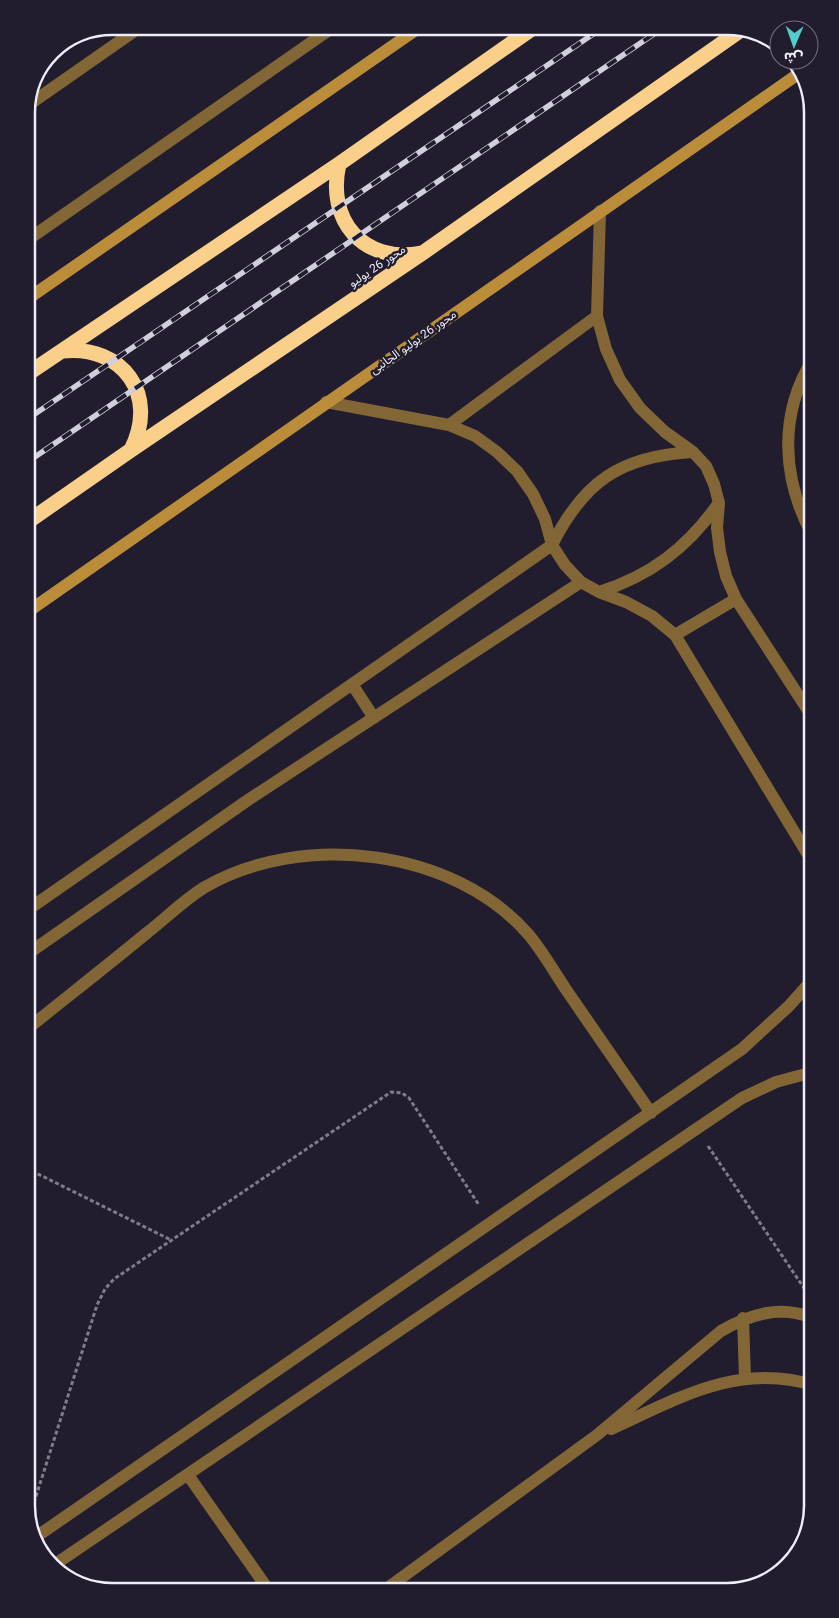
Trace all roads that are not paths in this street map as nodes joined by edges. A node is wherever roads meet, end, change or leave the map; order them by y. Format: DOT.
graph roads {
  1 [pos="129,35"];
  2 [pos="322,35"];
  3 [pos="410,35"];
  4 [pos="523,35"];
  5 [pos="734,35"];
  6 [pos="795,76"];
  7 [pos="37,99"];
  8 [pos="339,164"];
  9 [pos="600,211"];
  10 [pos="35,235"];
  11 [pos="424,252"];
  12 [pos="35,294"];
  13 [pos="597,316"];
  14 [pos="62,351"];
  15 [pos="35,369"];
  16 [pos="804,377"];
  17 [pos="326,402"];
  18 [pos="449,425"];
  19 [pos="131,450"];
  20 [pos="693,452"];
  21 [pos="719,503"];
  22 [pos="35,517"];
  23 [pos="804,520"];
  24 [pos="552,545"];
  25 [pos="581,582"];
  26 [pos="598,592"];
  27 [pos="736,599"];
  28 [pos="35,607"];
  29 [pos="675,634"];
  30 [pos="352,684"];
  31 [pos="804,704"];
  32 [pos="374,718"];
  33 [pos="804,848"];
  34 [pos="35,905"];
  35 [pos="35,949"];
  36 [pos="804,989"];
  37 [pos="35,1023"];
  38 [pos="804,1074"];
  39 [pos="651,1113"];
  40 [pos="804,1316"];
  41 [pos="743,1318"];
  42 [pos="745,1378"];
  43 [pos="804,1383"];
  44 [pos="597,1435"];
  45 [pos="188,1475"];
  46 [pos="40,1534"];
  47 [pos="59,1561"];
  48 [pos="264,1583"];
  49 [pos="394,1583"];
  1 -- 7 [label="street"];
  2 -- 10 [label="street"];
  3 -- 12 [label="main road"];
  4 -- 8 [label="highway"];
  5 -- 11 [label="highway, محور 26 يوليو"];
  6 -- 9 [label="main road, محور 26 يوليو الجانبى"];
  8 -- 11 [label="highway"];
  8 -- 14 [label="highway"];
  9 -- 13 [label="street"];
  9 -- 17 [label="main road, محور 26 يوليو الجانبى"];
  11 -- 19 [label="highway, محور 26 يوليو"];
  13 -- 18 [label="street"];
  13 -- 20 [label="street"];
  14 -- 15 [label="highway"];
  14 -- 19 [label="highway"];
  16 -- 23 [label="street"];
  17 -- 18 [label="street"];
  17 -- 28 [label="main road, محور 26 يوليو الجانبى"];
  18 -- 24 [label="street"];
  19 -- 22 [label="highway, محور 26 يوليو"];
  20 -- 21 [label="street"];
  20 -- 24 [label="street"];
  21 -- 26 [label="street"];
  21 -- 27 [label="street"];
  24 -- 25 [label="street"];
  24 -- 30 [label="street"];
  25 -- 26 [label="street"];
  25 -- 32 [label="street"];
  26 -- 29 [label="street"];
  27 -- 29 [label="street"];
  27 -- 31 [label="street"];
  29 -- 33 [label="street"];
  30 -- 32 [label="street"];
  30 -- 34 [label="street"];
  32 -- 35 [label="street"];
  36 -- 39 [label="street"];
  37 -- 39 [label="street"];
  38 -- 45 [label="street"];
  39 -- 46 [label="street"];
  40 -- 41 [label="street"];
  41 -- 42 [label="street"];
  41 -- 44 [label="street"];
  42 -- 43 [label="street"];
  42 -- 44 [label="street"];
  44 -- 49 [label="street"];
  45 -- 47 [label="street"];
  45 -- 48 [label="street"];
}
